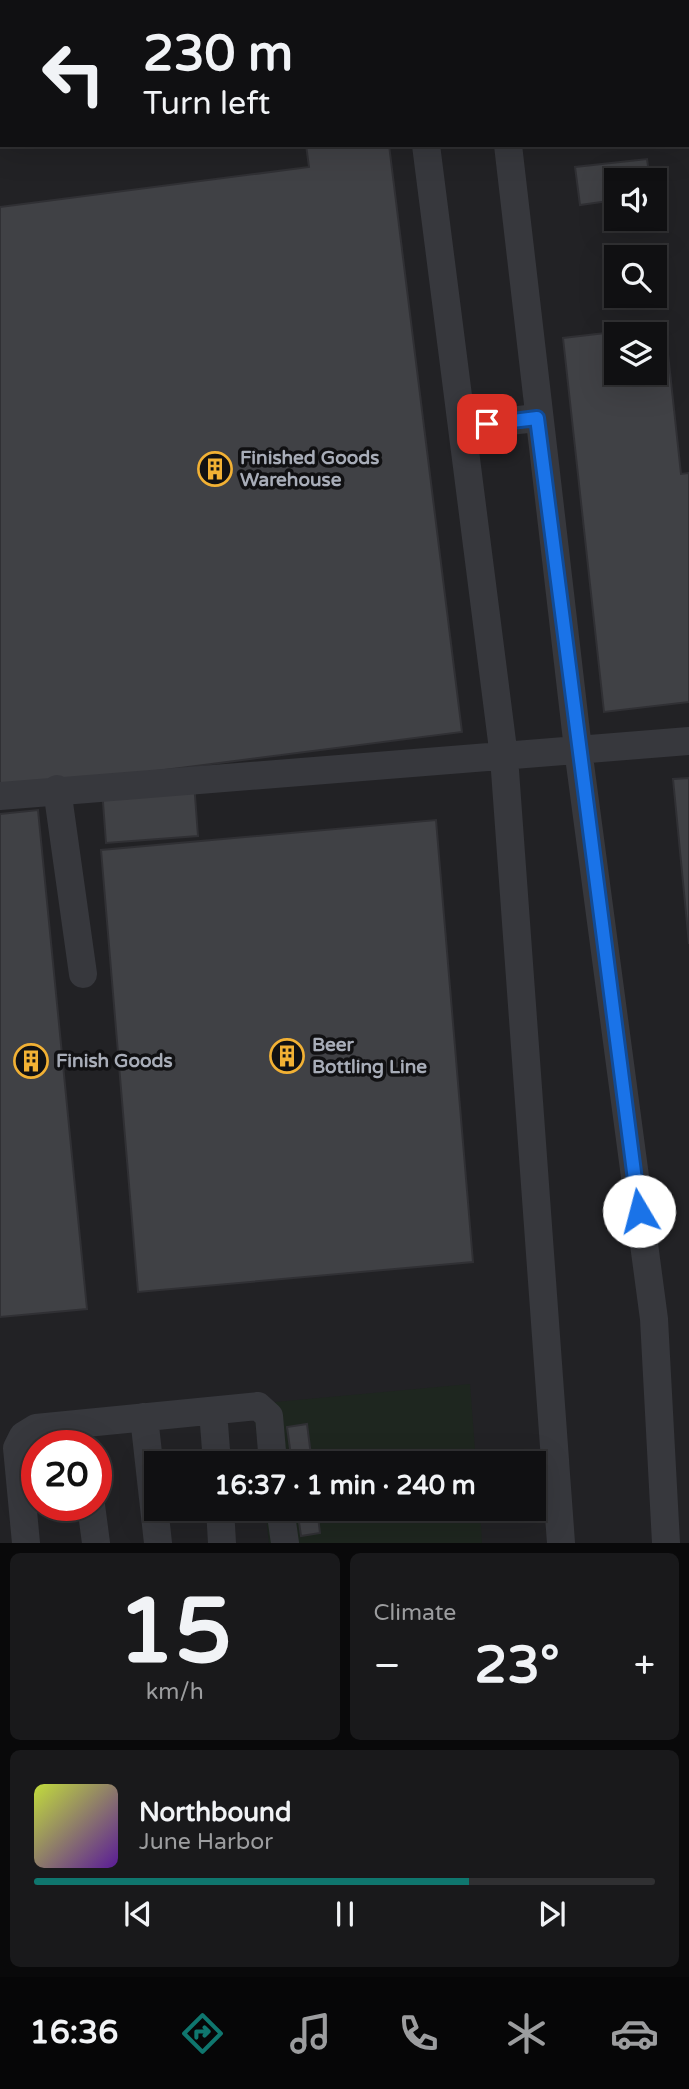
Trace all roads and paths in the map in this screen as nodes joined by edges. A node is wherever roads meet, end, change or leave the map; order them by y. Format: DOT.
graph roads {
  1 [pos="426,147"];
  2 [pos="508,147"];
  3 [pos="537,418"];
  4 [pos="462,426"];
  5 [pos="689,741"];
  6 [pos="578,749"];
  7 [pos="504,757"];
  8 [pos="57,789"];
  9 [pos="0,796"];
  10 [pos="83,974"];
  11 [pos="213,1411"];
  12 [pos="144,1418"];
  13 [pos="100,1430"];
  14 [pos="21,1440"];
  15 [pos="216,1451"];
  16 [pos="272,1451"];
  17 [pos="21,1490"];
  18 [pos="24,1521"];
  19 [pos="93,1521"];
  20 [pos="221,1521"];
  21 [pos="282,1521"];
  22 [pos="26,1543"];
  23 [pos="96,1543"];
  24 [pos="158,1543"];
  25 [pos="222,1543"];
  26 [pos="285,1543"];
  27 [pos="561,1543"];
  28 [pos="667,1543"];
  1 -- 4 [label="lane"];
  2 -- 3 [label="lane"];
  3 -- 4 [label="lane"];
  3 -- 6 [label="lane"];
  4 -- 7 [label="lane"];
  5 -- 6 [label="lane"];
  6 -- 7 [label="lane"];
  6 -- 28 [label="lane"];
  7 -- 8 [label="lane"];
  7 -- 27 [label="lane"];
  8 -- 9 [label="lane"];
  8 -- 10 [label="lane"];
  11 -- 12 [label="lane"];
  11 -- 15 [label="lane"];
  11 -- 16 [label="lane"];
  12 -- 13 [label="lane"];
  12 -- 24 [label="lane"];
  14 -- 17 [label="lane"];
  18 -- 22 [label="lane"];
  19 -- 23 [label="lane"];
  20 -- 25 [label="lane"];
  21 -- 26 [label="lane"];
}
